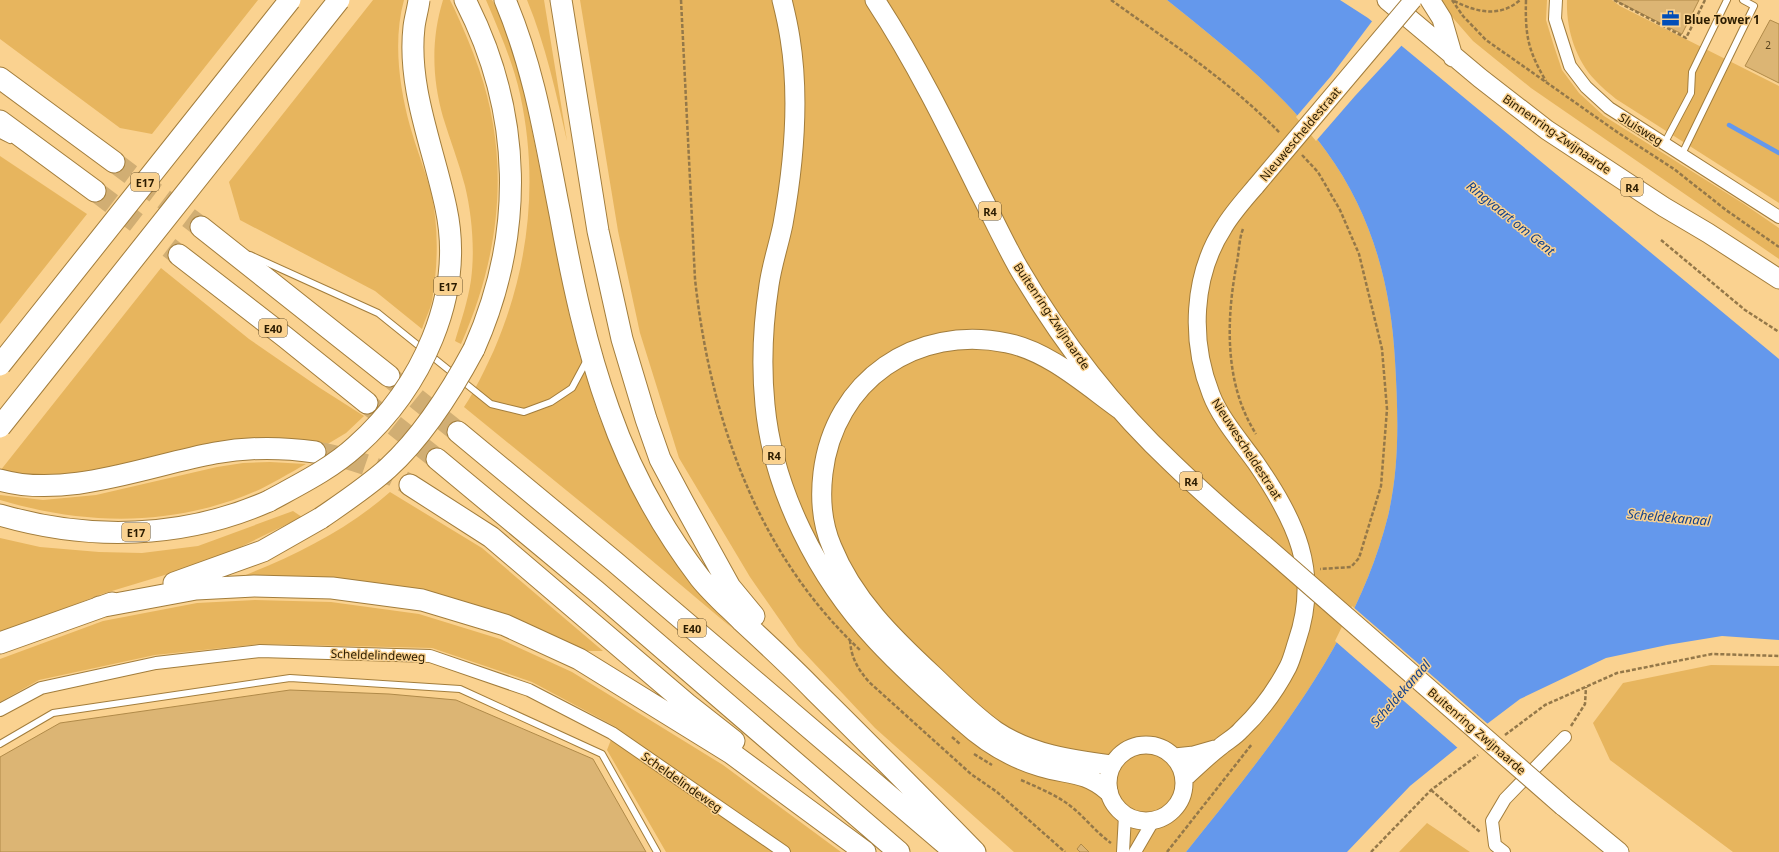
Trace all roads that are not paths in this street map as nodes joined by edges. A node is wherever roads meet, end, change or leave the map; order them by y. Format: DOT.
graph roads {
  1 [pos="290,0"];
  2 [pos="339,0"];
  3 [pos="419,0"];
  4 [pos="465,0"];
  5 [pos="505,0"];
  6 [pos="561,0"];
  7 [pos="782,0"];
  8 [pos="875,0"];
  9 [pos="1387,0"];
  10 [pos="1413,0"];
  11 [pos="1430,0"];
  12 [pos="1556,0"];
  13 [pos="1727,0"];
  14 [pos="1743,0"];
  15 [pos="1453,56"];
  16 [pos="0,78"];
  17 [pos="0,121"];
  18 [pos="0,135"];
  19 [pos="14,143"];
  20 [pos="1664,144"];
  21 [pos="1682,154"];
  22 [pos="34,155"];
  23 [pos="114,162"];
  24 [pos="95,191"];
  25 [pos="1779,217"];
  26 [pos="201,227"];
  27 [pos="225,244"];
  28 [pos="178,255"];
  29 [pos="1779,279"];
  30 [pos="591,353"];
  31 [pos="0,364"];
  32 [pos="389,376"];
  33 [pos="367,403"];
  34 [pos="1122,411"];
  35 [pos="0,427"];
  36 [pos="458,432"];
  37 [pos="314,452"];
  38 [pos="437,459"];
  39 [pos="0,480"];
  40 [pos="410,484"];
  41 [pos="0,515"];
  42 [pos="1264,545"];
  43 [pos="99,607"];
  44 [pos="0,643"];
  45 [pos="814,689"];
  46 [pos="0,710"];
  47 [pos="1565,736"];
  48 [pos="0,744"];
  49 [pos="1219,748"];
  50 [pos="1175,757"];
  51 [pos="1112,765"];
  52 [pos="1184,779"];
  53 [pos="1108,791"];
  54 [pos="1125,815"];
  55 [pos="1153,821"];
  56 [pos="1499,849"];
  57 [pos="657,852"];
  58 [pos="784,852"];
  59 [pos="866,852"];
  60 [pos="899,852"];
  61 [pos="955,852"];
  62 [pos="975,852"];
  63 [pos="1123,852"];
  64 [pos="1135,852"];
  65 [pos="1620,852"];
  1 -- 31 [label="highway, E17, bridge"];
  2 -- 35 [label="highway, bridge"];
  3 -- 41 [label="highway, E17, bridge"];
  4 -- 43 [label="highway, bridge"];
  5 -- 30 [label="highway"];
  6 -- 45 [label="highway"];
  7 -- 53 [label="highway, R4"];
  8 -- 34 [label="highway, Buitenring-Zwijnaarde / R4"];
  9 -- 15 [label="highway, Binnenring-Zwijnaarde / R4"];
  10 -- 49 [label="main road, Nieuwescheldestraat, bridge"];
  11 -- 15 [label="highway"];
  12 -- 20 [label="street, Sluisweg"];
  13 -- 20 [label="lane"];
  14 -- 21 [label="lane"];
  15 -- 29 [label="highway, Binnenring-Zwijnaarde / R4"];
  16 -- 23 [label="highway"];
  17 -- 24 [label="highway"];
  18 -- 19 [label="lane"];
  20 -- 21 [label="street, Sluisweg"];
  21 -- 25 [label="street, Sluisweg"];
  22 -- 24 [label="lane"];
  26 -- 27 [label="highway"];
  27 -- 30 [label="lane"];
  27 -- 32 [label="highway"];
  28 -- 33 [label="highway, E40"];
  30 -- 45 [label="highway"];
  34 -- 42 [label="highway, Buitenring-Zwijnaarde / R4"];
  34 -- 51 [label="highway, R4"];
  36 -- 61 [label="highway, E40"];
  37 -- 39 [label="highway"];
  38 -- 60 [label="highway"];
  40 -- 59 [label="highway"];
  42 -- 65 [label="highway, Buitenring Zwijnaarde / R4, bridge"];
  43 -- 44 [label="highway"];
  43 -- 59 [label="highway"];
  45 -- 62 [label="highway"];
  46 -- 58 [label="street, Scheldelindeweg"];
  47 -- 56 [label="street"];
  48 -- 57 [label="lane"];
  49 -- 50 [label="main road, Nieuwescheldestraat"];
  49 -- 52 [label="main road, Nieuwescheldestraat"];
  50 -- 51 [label="main road"];
  50 -- 52 [label="main road"];
  51 -- 53 [label="main road"];
  52 -- 55 [label="main road"];
  53 -- 54 [label="main road"];
  54 -- 55 [label="main road"];
  54 -- 63 [label="street"];
  55 -- 64 [label="street"];
}
